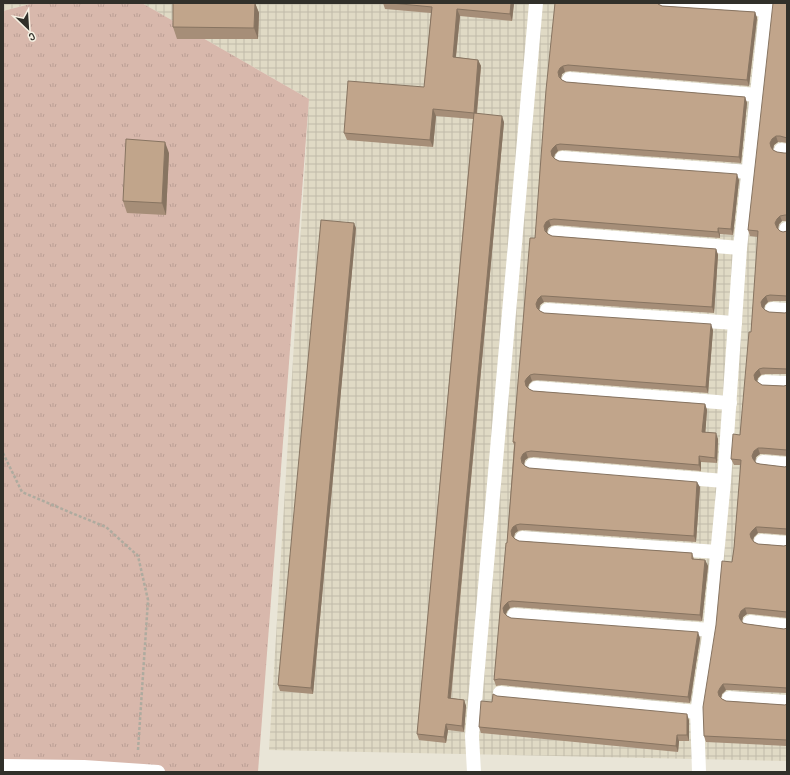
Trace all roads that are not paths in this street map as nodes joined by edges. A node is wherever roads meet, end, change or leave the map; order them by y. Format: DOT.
graph roads {
  1 [pos="536,3"];
  2 [pos="665,3"];
  3 [pos="767,6"];
  4 [pos="569,79"];
  5 [pos="757,95"];
  6 [pos="562,158"];
  7 [pos="749,172"];
  8 [pos="555,233"];
  9 [pos="740,248"];
  10 [pos="772,309"];
  11 [pos="547,310"];
  12 [pos="787,310"];
  13 [pos="735,323"];
  14 [pos="765,382"];
  15 [pos="787,382"];
  16 [pos="536,388"];
  17 [pos="730,403"];
  18 [pos="763,462"];
  19 [pos="787,464"];
  20 [pos="532,465"];
  21 [pos="724,481"];
  22 [pos="522,538"];
  23 [pos="761,541"];
  24 [pos="787,543"];
  25 [pos="717,552"];
  26 [pos="514,615"];
  27 [pos="750,622"];
  28 [pos="787,626"];
  29 [pos="710,630"];
  30 [pos="500,693"];
  31 [pos="729,698"];
  32 [pos="787,702"];
  33 [pos="697,712"];
  34 [pos="3,766"];
  35 [pos="84,770"];
  36 [pos="158,772"];
  37 [pos="474,772"];
  38 [pos="699,772"];
  1 -- 37 [label="lane"];
  2 -- 3 [label="lane"];
  3 -- 5 [label="lane"];
  4 -- 5 [label="lane"];
  5 -- 7 [label="lane"];
  6 -- 7 [label="lane"];
  7 -- 9 [label="lane"];
  8 -- 9 [label="lane"];
  9 -- 13 [label="lane"];
  10 -- 12 [label="lane"];
  11 -- 13 [label="lane"];
  13 -- 17 [label="lane"];
  14 -- 15 [label="lane"];
  16 -- 17 [label="lane"];
  17 -- 21 [label="lane"];
  18 -- 19 [label="lane"];
  20 -- 21 [label="lane"];
  21 -- 25 [label="lane"];
  22 -- 25 [label="lane"];
  23 -- 24 [label="lane"];
  25 -- 29 [label="lane"];
  26 -- 29 [label="lane"];
  27 -- 28 [label="lane"];
  29 -- 33 [label="lane"];
  30 -- 33 [label="lane"];
  31 -- 32 [label="lane"];
  33 -- 38 [label="lane"];
  34 -- 35 [label="lane"];
  35 -- 36 [label="lane"];
}
